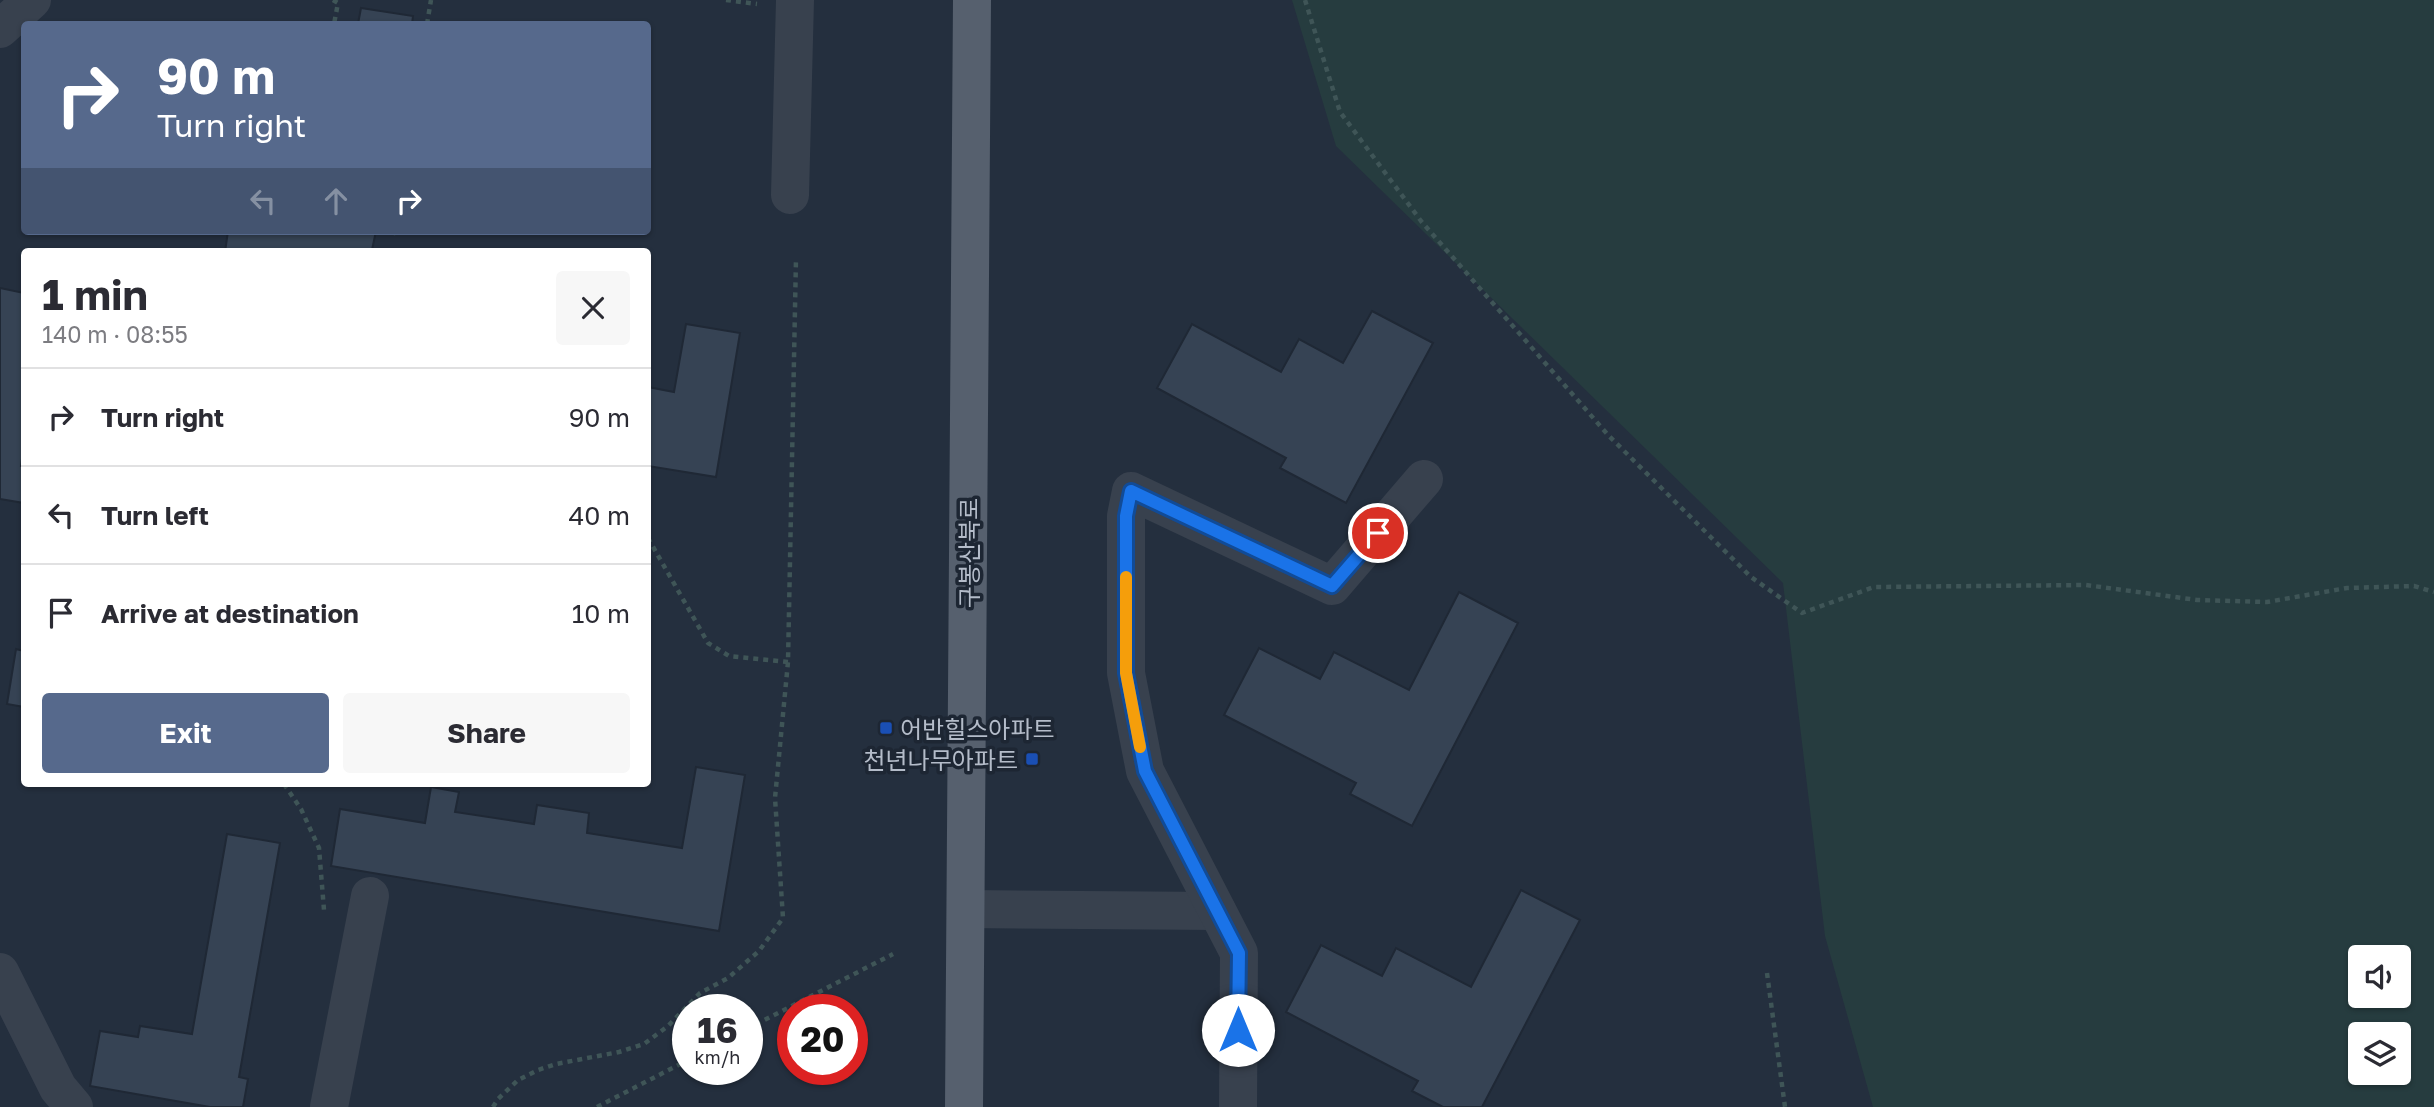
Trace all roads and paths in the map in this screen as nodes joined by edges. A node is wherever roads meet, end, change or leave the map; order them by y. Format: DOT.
graph roads {
  1 [pos="32,0"];
  2 [pos="333,0"];
  3 [pos="431,0"];
  4 [pos="726,0"];
  5 [pos="972,0"];
  6 [pos="1305,0"];
  7 [pos="779,2"];
  8 [pos="335,21"];
  9 [pos="428,21"];
  10 [pos="0,29"];
  11 [pos="790,195"];
  12 [pos="796,258"];
  13 [pos="1424,480"];
  14 [pos="651,543"];
  15 [pos="2434,592"];
  16 [pos="788,662"];
  17 [pos="286,787"];
  18 [pos="370,896"];
  19 [pos="966,909"];
  20 [pos="1217,911"];
  21 [pos="324,914"];
  22 [pos="893,954"];
  23 [pos="0,972"];
  24 [pos="1767,973"];
  25 [pos="763,1021"];
  26 [pos="672,1068"];
  27 [pos="74,1107"];
  28 [pos="329,1107"];
  29 [pos="493,1107"];
  30 [pos="597,1107"];
  31 [pos="964,1107"];
  32 [pos="1238,1107"];
  33 [pos="1785,1107"];
  1 -- 10 [label="street"];
  2 -- 8 [label="path"];
  3 -- 9 [label="path"];
  4 -- 7 [label="path"];
  5 -- 19 [label="main road, 구봉산북로"];
  6 -- 15 [label="path"];
  7 -- 11 [label="street"];
  12 -- 16 [label="path"];
  13 -- 20 [label="street"];
  14 -- 16 [label="path"];
  16 -- 29 [label="path"];
  17 -- 21 [label="path"];
  18 -- 28 [label="street"];
  19 -- 20 [label="street"];
  19 -- 31 [label="main road, 구봉산북로"];
  20 -- 32 [label="street"];
  22 -- 25 [label="path"];
  23 -- 27 [label="street"];
  24 -- 33 [label="path"];
  26 -- 30 [label="path"];
}
